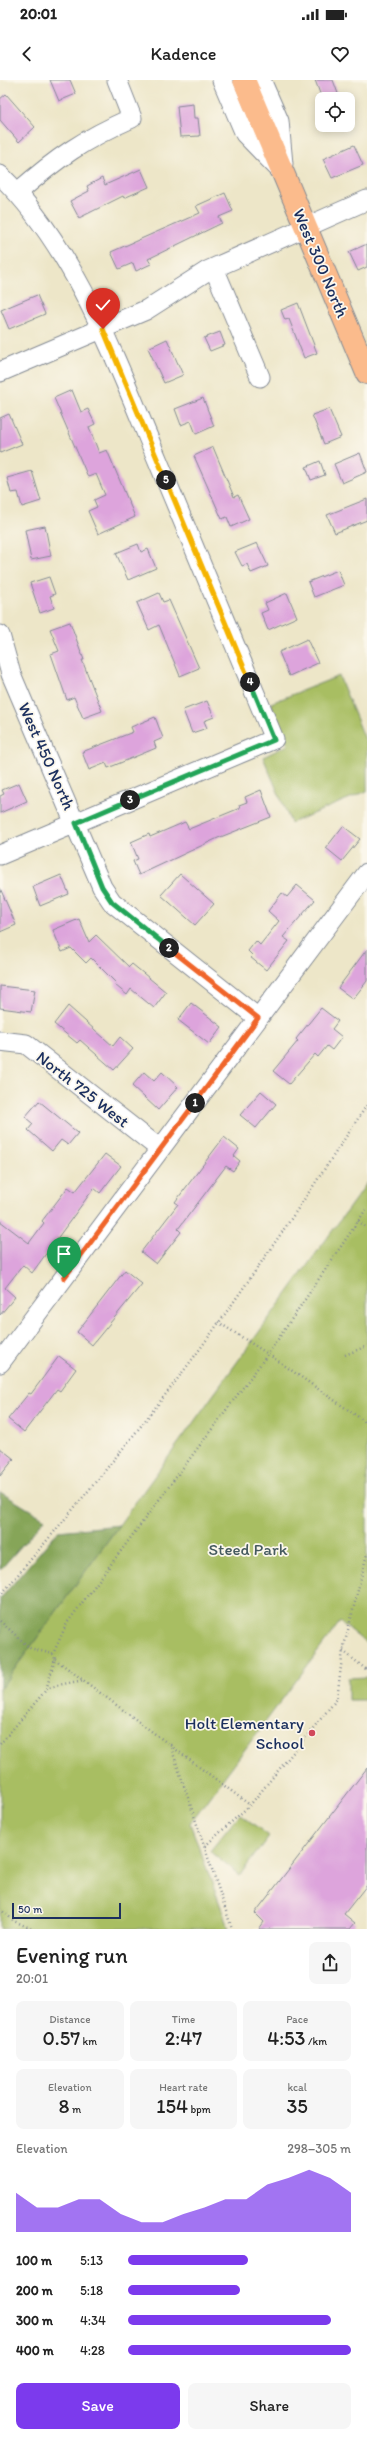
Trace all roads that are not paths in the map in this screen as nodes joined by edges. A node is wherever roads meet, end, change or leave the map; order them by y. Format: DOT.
graph roads {
  1 [pos="117,80"];
  2 [pos="222,80"];
  3 [pos="244,80"];
  4 [pos="261,80"];
  5 [pos="0,175"];
  6 [pos="284,175"];
  7 [pos="18,192"];
  8 [pos="367,200"];
  9 [pos="305,226"];
  10 [pos="214,268"];
  11 [pos="103,329"];
  12 [pos="0,372"];
  13 [pos="367,373"];
  14 [pos="260,377"];
  15 [pos="0,635"];
  16 [pos="5,676"];
  17 [pos="76,823"];
  18 [pos="0,855"];
  19 [pos="367,873"];
  20 [pos="258,1018"];
  21 [pos="0,1041"];
  22 [pos="160,1149"];
  23 [pos="0,1363"];
  1 -- 7 [label="street"];
  2 -- 6 [label="street, West 300 North"];
  3 -- 6 [label="main road, West 300 North"];
  4 -- 6 [label="street, West 300 North"];
  5 -- 7 [label="street"];
  6 -- 9 [label="main road, West 300 North"];
  7 -- 11 [label="street"];
  8 -- 9 [label="street"];
  9 -- 10 [label="street"];
  9 -- 13 [label="main road, West 300 North"];
  10 -- 11 [label="street"];
  10 -- 14 [label="street"];
  11 -- 12 [label="street"];
  11 -- 17 [label="street"];
  15 -- 16 [label="street, West 450 North"];
  16 -- 17 [label="street, West 450 North"];
  17 -- 18 [label="street"];
  17 -- 20 [label="street, West 450 North"];
  19 -- 20 [label="street"];
  20 -- 22 [label="street"];
  21 -- 22 [label="street, North 725 West"];
  22 -- 23 [label="street"];
}
